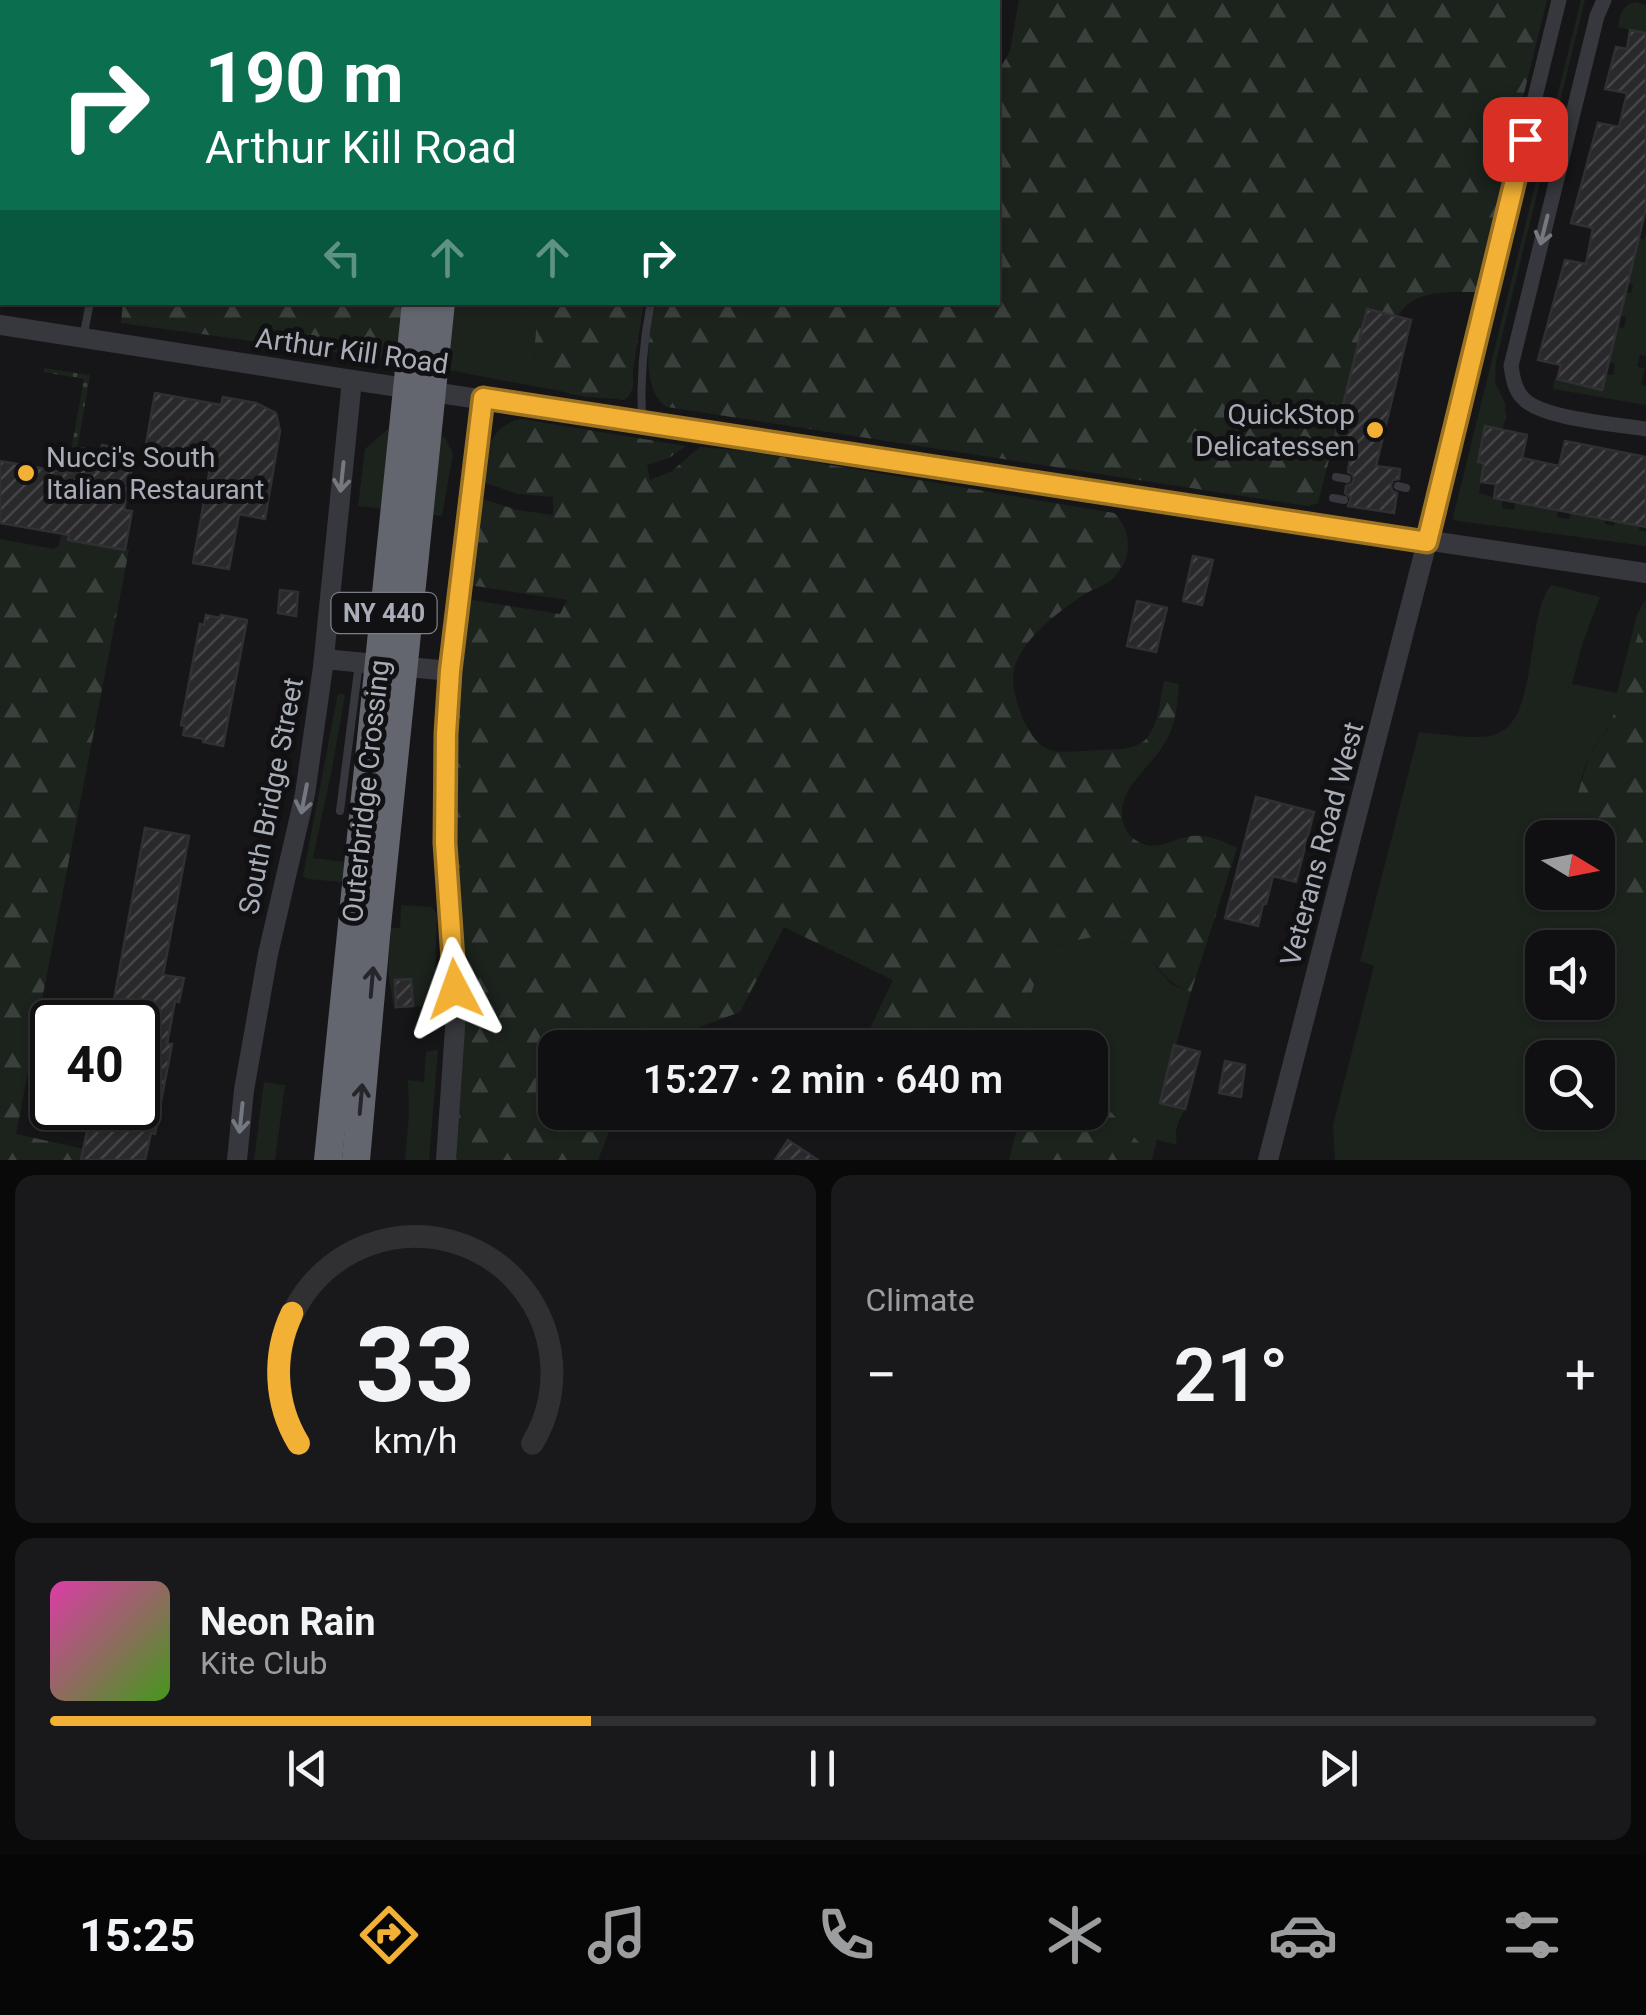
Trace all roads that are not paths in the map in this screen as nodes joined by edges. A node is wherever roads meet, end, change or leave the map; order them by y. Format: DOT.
graph roads {
  1 [pos="1559,0"];
  2 [pos="1604,0"];
  3 [pos="89,305"];
  4 [pos="416,305"];
  5 [pos="441,305"];
  6 [pos="650,305"];
  7 [pos="0,325"];
  8 [pos="83,338"];
  9 [pos="352,380"];
  10 [pos="483,398"];
  11 [pos="642,422"];
  12 [pos="1646,429"];
  13 [pos="1336,477"];
  14 [pos="1347,478"];
  15 [pos="1333,498"];
  16 [pos="1344,500"];
  17 [pos="1427,542"];
  18 [pos="1646,573"];
  19 [pos="324,659"];
  20 [pos="359,662"];
  21 [pos="450,671"];
  22 [pos="340,811"];
  23 [pos="365,925"];
  24 [pos="342,1025"];
  25 [pos="236,1160"];
  26 [pos="314,1160"];
  27 [pos="328,1160"];
  28 [pos="356,1160"];
  29 [pos="446,1160"];
  30 [pos="1268,1160"];
  1 -- 17 [label="street"];
  2 -- 12 [label="street, one-way"];
  3 -- 8 [label="lane"];
  4 -- 23 [label="highway, Outerbridge Crossing / NY 440, bridge"];
  5 -- 23 [label="highway, Outerbridge Crossing / NY 440, bridge"];
  6 -- 11 [label="lane"];
  7 -- 8 [label="street, Arthur Kill Road"];
  8 -- 9 [label="street, Arthur Kill Road"];
  9 -- 10 [label="street, Arthur Kill Road"];
  9 -- 19 [label="street, South Bridge Street, one-way"];
  10 -- 11 [label="street, Arthur Kill Road"];
  10 -- 21 [label="street"];
  11 -- 17 [label="street, Arthur Kill Road"];
  13 -- 14 [label="lane"];
  15 -- 16 [label="lane"];
  17 -- 18 [label="street, Arthur Kill Road"];
  17 -- 30 [label="street, Veterans Road West"];
  19 -- 20 [label="street"];
  19 -- 25 [label="street, South Bridge Street, one-way"];
  20 -- 21 [label="street"];
  20 -- 22 [label="lane"];
  21 -- 29 [label="street"];
  23 -- 24 [label="highway, Outerbridge Crossing / NY 440"];
  28 -- 23 [label="highway, Outerbridge Crossing / NY 440, one-way"];
  24 -- 26 [label="highway"];
  24 -- 27 [label="highway, Outerbridge Crossing / NY 440"];
}
